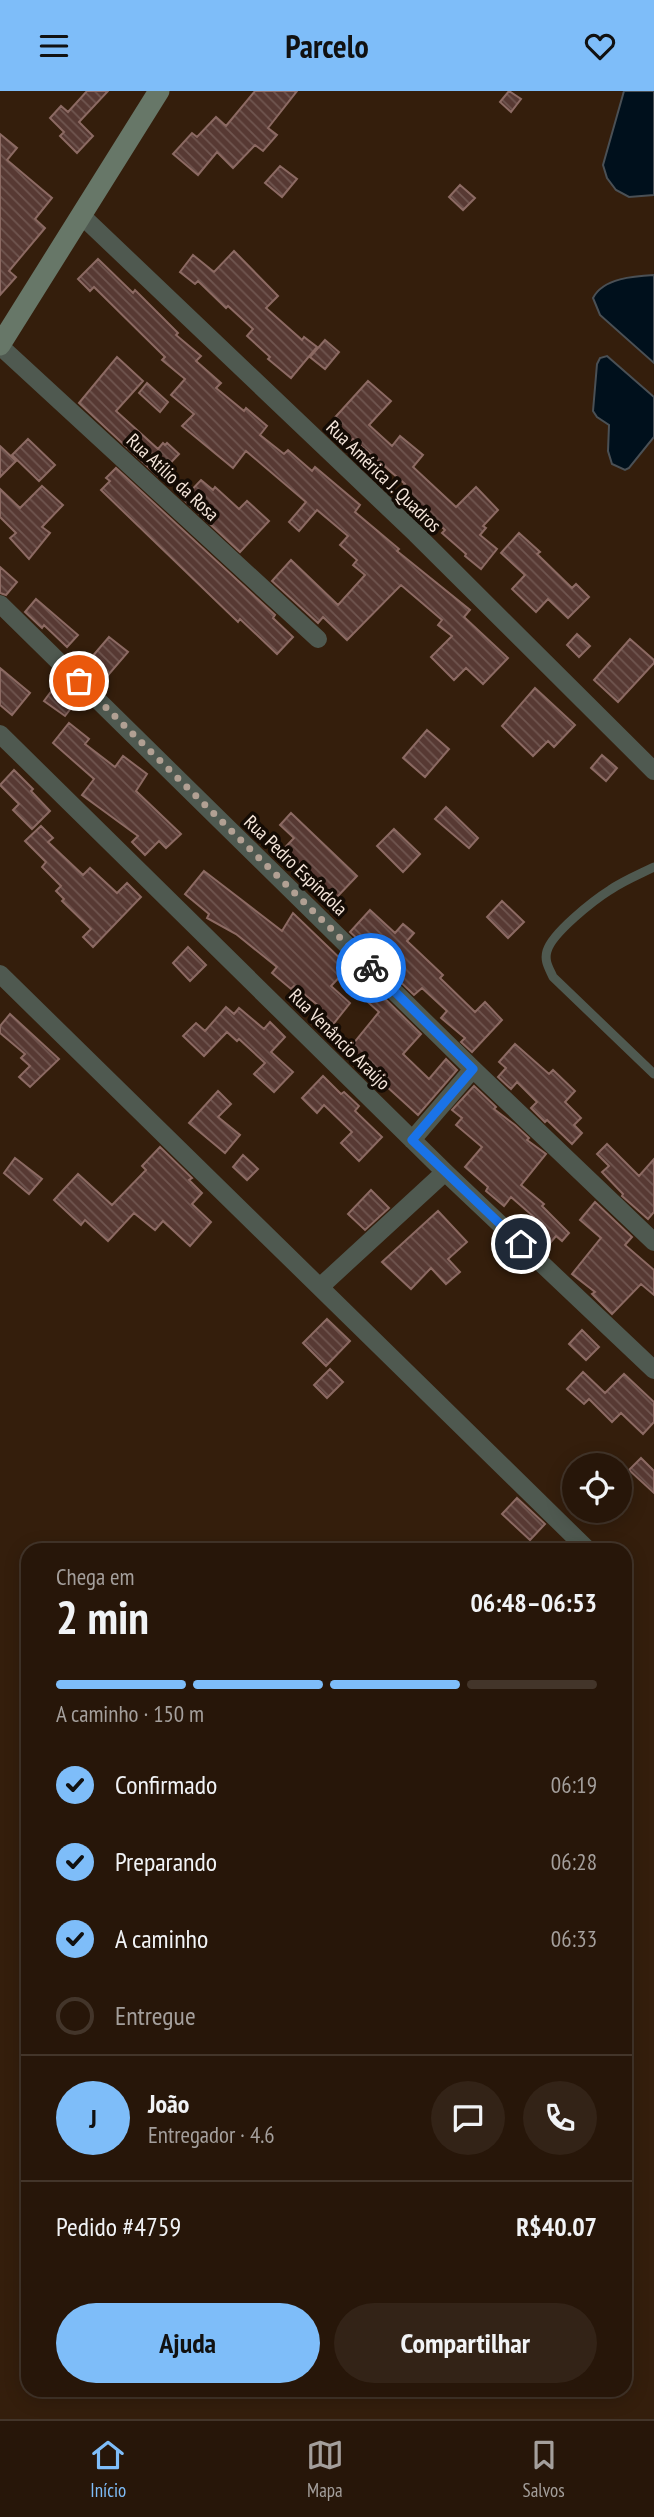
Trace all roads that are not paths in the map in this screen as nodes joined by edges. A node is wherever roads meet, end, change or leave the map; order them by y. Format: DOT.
graph roads {
  1 [pos="159,91"];
  2 [pos="81,215"];
  3 [pos="0,346"];
  4 [pos="0,604"];
  5 [pos="318,639"];
  6 [pos="0,734"];
  7 [pos="654,771"];
  8 [pos="654,867"];
  9 [pos="0,974"];
  10 [pos="473,1069"];
  11 [pos="654,1074"];
  12 [pos="412,1140"];
  13 [pos="445,1173"];
  14 [pos="654,1242"];
  15 [pos="321,1286"];
  16 [pos="654,1370"];
  17 [pos="581,1543"];
  1 -- 2 [label="street"];
  2 -- 3 [label="street"];
  2 -- 7 [label="street, Rua América J. Quadros"];
  3 -- 5 [label="street, Rua Atílio da Rosa"];
  4 -- 10 [label="street, Rua Pedro Espíndola"];
  6 -- 12 [label="street, Rua Venâncio Araújo"];
  8 -- 11 [label="lane"];
  9 -- 15 [label="street"];
  10 -- 12 [label="street"];
  10 -- 14 [label="street, Rua Pedro Espíndola"];
  12 -- 13 [label="street, Rua Venâncio Araújo"];
  13 -- 15 [label="street"];
  13 -- 16 [label="street, Rua Venâncio Araújo"];
  15 -- 17 [label="street"];
}
